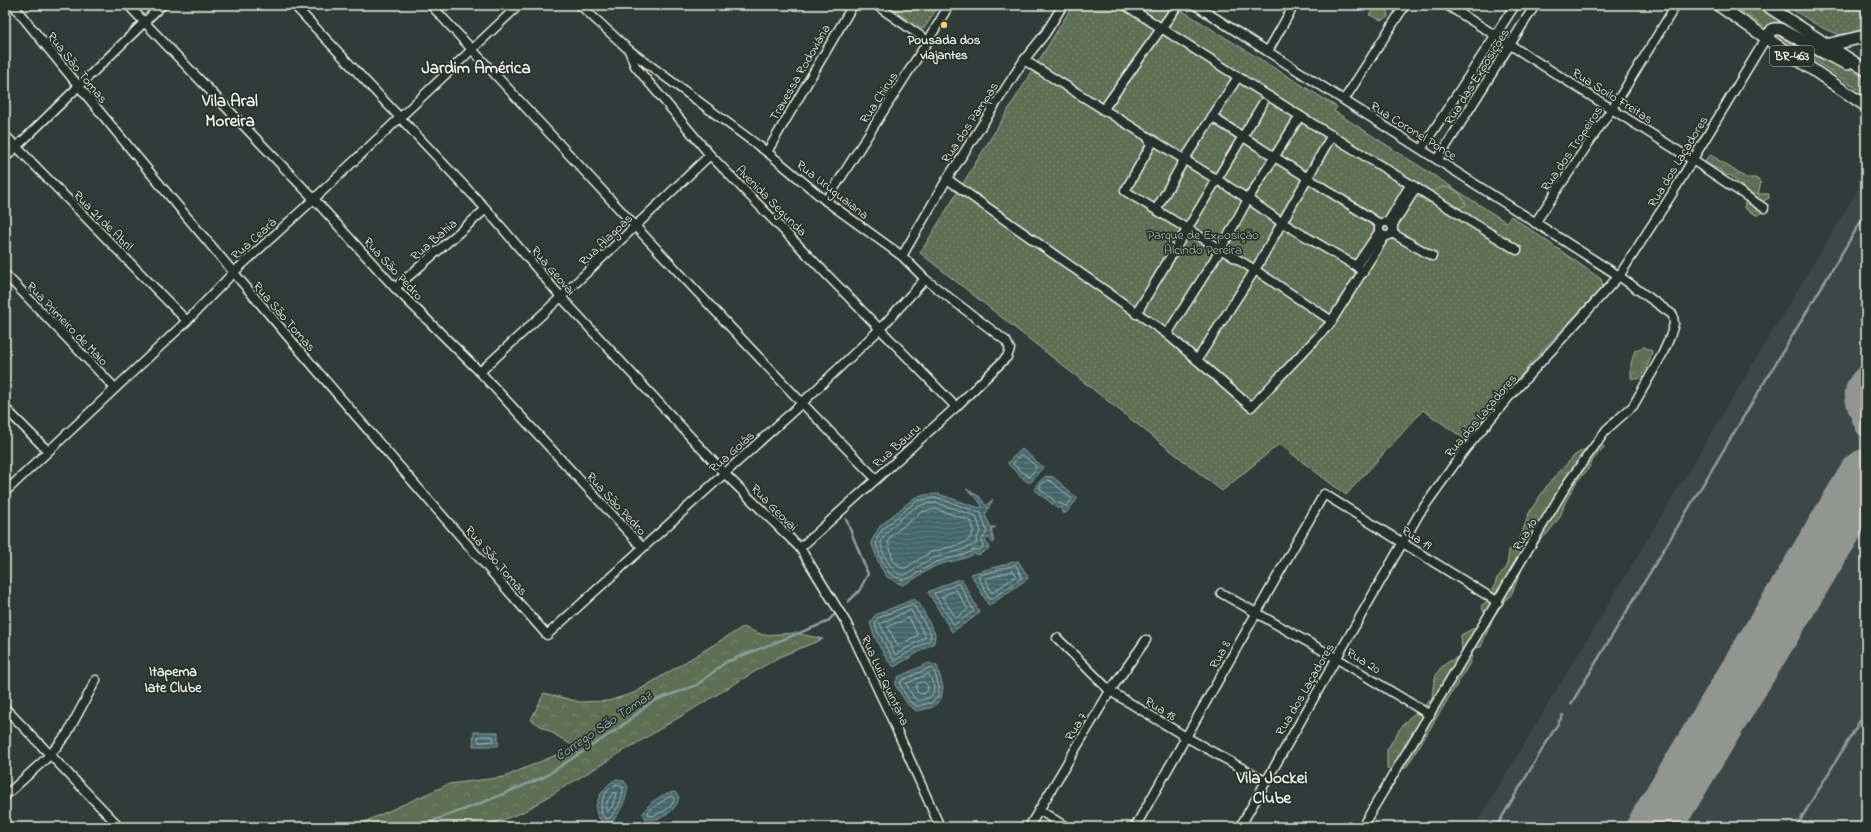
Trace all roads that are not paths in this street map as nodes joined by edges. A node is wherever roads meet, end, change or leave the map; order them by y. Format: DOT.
graph roads {
  1 [pos="13,5"];
  2 [pos="128,5"];
  3 [pos="162,5"];
  4 [pos="294,5"];
  5 [pos="431,5"];
  6 [pos="519,5"];
  7 [pos="580,5"];
  8 [pos="853,5"];
  9 [pos="876,5"];
  10 [pos="949,5"];
  11 [pos="1062,5"];
  12 [pos="1125,5"];
  13 [pos="1178,5"];
  14 [pos="1195,5"];
  15 [pos="1294,5"];
  16 [pos="1405,5"];
  17 [pos="1447,5"];
  18 [pos="1515,5"];
  19 [pos="1535,5"];
  20 [pos="1676,5"];
  21 [pos="1718,5"];
  22 [pos="1766,5"];
  23 [pos="144,22"];
  24 [pos="1163,28"];
  25 [pos="1496,36"];
  26 [pos="1866,36"];
  27 [pos="1766,38"];
  28 [pos="928,41"];
  29 [pos="1510,45"];
  30 [pos="1828,45"];
  31 [pos="473,48"];
  32 [pos="629,50"];
  33 [pos="1268,51"];
  34 [pos="1024,60"];
  35 [pos="1866,70"];
  36 [pos="1238,77"];
  37 [pos="78,85"];
  38 [pos="1344,100"];
  39 [pos="1262,103"];
  40 [pos="1866,106"];
  41 [pos="1611,109"];
  42 [pos="1103,110"];
  43 [pos="400,116"];
  44 [pos="1300,116"];
  45 [pos="1212,117"];
  46 [pos="5,135"];
  47 [pos="1332,135"];
  48 [pos="1148,138"];
  49 [pos="1242,138"];
  50 [pos="16,148"];
  51 [pos="1422,148"];
  52 [pos="766,152"];
  53 [pos="710,155"];
  54 [pos="1273,157"];
  55 [pos="5,158"];
  56 [pos="1438,159"];
  57 [pos="1691,159"];
  58 [pos="1184,160"];
  59 [pos="1306,177"];
  60 [pos="947,179"];
  61 [pos="1217,180"];
  62 [pos="1413,186"];
  63 [pos="314,199"];
  64 [pos="1248,199"];
  65 [pos="826,201"];
  66 [pos="1764,208"];
  67 [pos="486,209"];
  68 [pos="1156,210"];
  69 [pos="1281,222"];
  70 [pos="1535,223"];
  71 [pos="635,226"];
  72 [pos="1188,229"];
  73 [pos="1386,229"];
  74 [pos="1221,249"];
  75 [pos="1517,250"];
  76 [pos="902,256"];
  77 [pos="1432,256"];
  78 [pos="1356,266"];
  79 [pos="1255,270"];
  80 [pos="232,273"];
  81 [pos="1363,273"];
  82 [pos="5,274"];
  83 [pos="1619,276"];
  84 [pos="925,279"];
  85 [pos="394,288"];
  86 [pos="561,297"];
  87 [pos="1136,314"];
  88 [pos="186,321"];
  89 [pos="1332,321"];
  90 [pos="881,328"];
  91 [pos="1167,334"];
  92 [pos="1007,357"];
  93 [pos="1197,360"];
  94 [pos="480,372"];
  95 [pos="115,388"];
  96 [pos="802,403"];
  97 [pos="956,407"];
  98 [pos="5,408"];
  99 [pos="48,451"];
  100 [pos="724,473"];
  101 [pos="876,479"];
  102 [pos="5,492"];
  103 [pos="1324,494"];
  104 [pos="1402,542"];
  105 [pos="642,547"];
  106 [pos="800,548"];
  107 [pos="1221,593"];
  108 [pos="1498,602"];
  109 [pos="1256,612"];
  110 [pos="547,635"];
  111 [pos="1057,638"];
  112 [pos="1146,640"];
  113 [pos="1336,658"];
  114 [pos="96,680"];
  115 [pos="1110,691"];
  116 [pos="5,708"];
  117 [pos="1430,715"];
  118 [pos="1186,737"];
  119 [pos="50,755"];
  120 [pos="1265,781"];
  121 [pos="5,796"];
  122 [pos="1038,810"];
  123 [pos="115,822"];
  124 [pos="940,827"];
  125 [pos="1029,827"];
  126 [pos="1066,827"];
  127 [pos="1135,827"];
  128 [pos="1240,827"];
  129 [pos="1362,827"];
  1 -- 37 [label="street, Rua São Tomas"];
  2 -- 23 [label="street, Rua São Pedro"];
  3 -- 23 [label="street"];
  4 -- 43 [label="street, Rua Geovai"];
  5 -- 31 [label="street"];
  6 -- 31 [label="street, Rua Ceará"];
  7 -- 32 [label="street, Avenida Segunda"];
  8 -- 52 [label="street, Travessa Rodoviária"];
  9 -- 28 [label="street"];
  10 -- 28 [label="street, Rua Chirus"];
  11 -- 34 [label="street, Rua dos Pampas"];
  12 -- 24 [label="street"];
  13 -- 24 [label="street"];
  14 -- 33 [label="street, Rua Coronel Ponce"];
  15 -- 33 [label="street"];
  16 -- 38 [label="street"];
  17 -- 25 [label="street, Rua Soilo Freitas"];
  18 -- 25 [label="street, Rua das Exposições"];
  19 -- 29 [label="street, Rua das Exposições"];
  20 -- 41 [label="street, Rua dos Tropeiros"];
  21 -- 27 [label="main road, BR-463"];
  22 -- 30 [label="main road, BR-463"];
  23 -- 37 [label="street"];
  23 -- 63 [label="street, Rua São Pedro"];
  24 -- 36 [label="street"];
  24 -- 42 [label="street"];
  25 -- 29 [label="street, Rua Soilo Freitas"];
  25 -- 51 [label="street, Rua das Exposições"];
  26 -- 30 [label="highway"];
  27 -- 35 [label="main road"];
  27 -- 40 [label="main road, BR-463"];
  27 -- 57 [label="street, Rua dos Laçadores"];
  28 -- 65 [label="street, Rua Chirus"];
  29 -- 41 [label="street, Rua Soilo Freitas"];
  29 -- 56 [label="street, Rua das Exposições"];
  30 -- 35 [label="main road, BR-463"];
  31 -- 43 [label="street, Rua Ceará"];
  31 -- 71 [label="street"];
  32 -- 52 [label="street, Rua Uruguaiana"];
  32 -- 53 [label="street, Avenida Segunda"];
  33 -- 38 [label="street, Rua Coronel Ponce"];
  34 -- 42 [label="street"];
  34 -- 60 [label="street, Rua dos Pampas"];
  36 -- 44 [label="street"];
  36 -- 45 [label="street"];
  37 -- 50 [label="street"];
  37 -- 80 [label="street, Rua São Tomas"];
  38 -- 51 [label="street, Rua Coronel Ponce"];
  39 -- 49 [label="street"];
  41 -- 57 [label="street, Rua Soilo Freitas"];
  41 -- 70 [label="street, Rua dos Tropeiros"];
  42 -- 48 [label="street"];
  43 -- 63 [label="street, Rua Ceará"];
  43 -- 67 [label="street, Rua Geovai"];
  44 -- 47 [label="street"];
  44 -- 54 [label="street"];
  45 -- 49 [label="street"];
  45 -- 58 [label="street"];
  46 -- 50 [label="street, Rua 21 de Abril"];
  47 -- 59 [label="street"];
  47 -- 62 [label="street"];
  48 -- 58 [label="street"];
  48 -- 68 [label="street"];
  49 -- 54 [label="street"];
  49 -- 61 [label="street"];
  50 -- 55 [label="street"];
  50 -- 88 [label="street, Rua 21 de Abril"];
  51 -- 56 [label="street, Rua Coronel Ponce"];
  52 -- 65 [label="street, Rua Uruguaiana"];
  53 -- 71 [label="street, Rua Alagoas"];
  53 -- 90 [label="street, Avenida Segunda"];
  54 -- 59 [label="street"];
  54 -- 64 [label="street"];
  56 -- 70 [label="street, Rua Coronel Ponce"];
  57 -- 66 [label="street, Rua Soilo Freitas"];
  57 -- 83 [label="street, Rua dos Laçadores"];
  58 -- 61 [label="street"];
  58 -- 68 [label="street"];
  59 -- 69 [label="street"];
  59 -- 73 [label="street"];
  60 -- 76 [label="street, Rua dos Pampas"];
  60 -- 87 [label="street"];
  61 -- 64 [label="street"];
  61 -- 72 [label="street"];
  62 -- 73 [label="street"];
  62 -- 75 [label="street"];
  63 -- 80 [label="street, Rua Ceará"];
  63 -- 85 [label="street, Rua São Pedro"];
  64 -- 69 [label="street"];
  64 -- 74 [label="street"];
  65 -- 76 [label="street, Rua Uruguaiana"];
  67 -- 85 [label="street, Rua Bahia"];
  67 -- 86 [label="street, Rua Geovai"];
  68 -- 72 [label="street"];
  69 -- 78 [label="street"];
  69 -- 79 [label="street"];
  70 -- 83 [label="street, Rua Coronel Ponce"];
  71 -- 86 [label="street, Rua Alagoas"];
  71 -- 96 [label="street"];
  72 -- 74 [label="street"];
  72 -- 87 [label="street"];
  73 -- 77 [label="street"];
  73 -- 78 [label="street"];
  73 -- 81 [label="street"];
  74 -- 79 [label="street"];
  74 -- 91 [label="street"];
  76 -- 84 [label="street, Rua Uruguaiana"];
  78 -- 81 [label="street"];
  79 -- 89 [label="street"];
  79 -- 93 [label="street"];
  80 -- 88 [label="street, Rua Ceará"];
  80 -- 110 [label="street, Rua São Tomas"];
  81 -- 89 [label="street"];
  82 -- 95 [label="street, Rua Primeiro de Maio"];
  83 -- 104 [label="street, Rua dos Laçadores"];
  83 -- 108 [label="street, Rua 10"];
  84 -- 90 [label="street, Rua Goiás"];
  84 -- 92 [label="street, Rua Uruguaiana"];
  85 -- 94 [label="street, Rua São Pedro"];
  86 -- 94 [label="street, Rua Alagoas"];
  86 -- 100 [label="street, Rua Geovai"];
  87 -- 91 [label="street"];
  88 -- 95 [label="street, Rua Ceará"];
  89 -- 93 [label="street"];
  90 -- 96 [label="street, Rua Goiás"];
  90 -- 97 [label="street, Avenida Segunda"];
  91 -- 93 [label="street"];
  92 -- 97 [label="street, Rua Bauru"];
  94 -- 105 [label="street, Rua São Pedro"];
  95 -- 99 [label="street, Rua Ceará"];
  96 -- 100 [label="street, Rua Goiás"];
  96 -- 101 [label="street"];
  97 -- 101 [label="street, Rua Bauru"];
  98 -- 99 [label="street"];
  99 -- 102 [label="street, Rua Ceará"];
  100 -- 105 [label="street, Rua Goiás"];
  100 -- 106 [label="street, Rua Geovai"];
  101 -- 106 [label="street, Rua Bauru"];
  103 -- 104 [label="street, Rua 19"];
  103 -- 109 [label="street, Rua 8"];
  104 -- 108 [label="street, Rua 19"];
  104 -- 113 [label="street, Rua dos Laçadores"];
  105 -- 110 [label="street, Rua Goiás"];
  106 -- 124 [label="street, Rua Luiz Quintana"];
  107 -- 109 [label="street, Rua 20"];
  108 -- 117 [label="street, Rua 10"];
  109 -- 113 [label="street, Rua 20"];
  109 -- 118 [label="street, Rua 8"];
  111 -- 115 [label="street, Rua 18"];
  112 -- 115 [label="street, Rua 7"];
  113 -- 117 [label="street, Rua 20"];
  113 -- 120 [label="street, Rua dos Laçadores"];
  114 -- 119 [label="street"];
  115 -- 118 [label="street, Rua 18"];
  115 -- 122 [label="street, Rua 7"];
  116 -- 119 [label="street"];
  117 -- 129 [label="street, Rua 10"];
  118 -- 120 [label="street, Rua 18"];
  118 -- 127 [label="street, Rua 8"];
  119 -- 121 [label="street"];
  119 -- 123 [label="street"];
  120 -- 128 [label="street, Rua dos Laçadores"];
  122 -- 125 [label="street, Rua 7"];
  122 -- 126 [label="street"];
}
